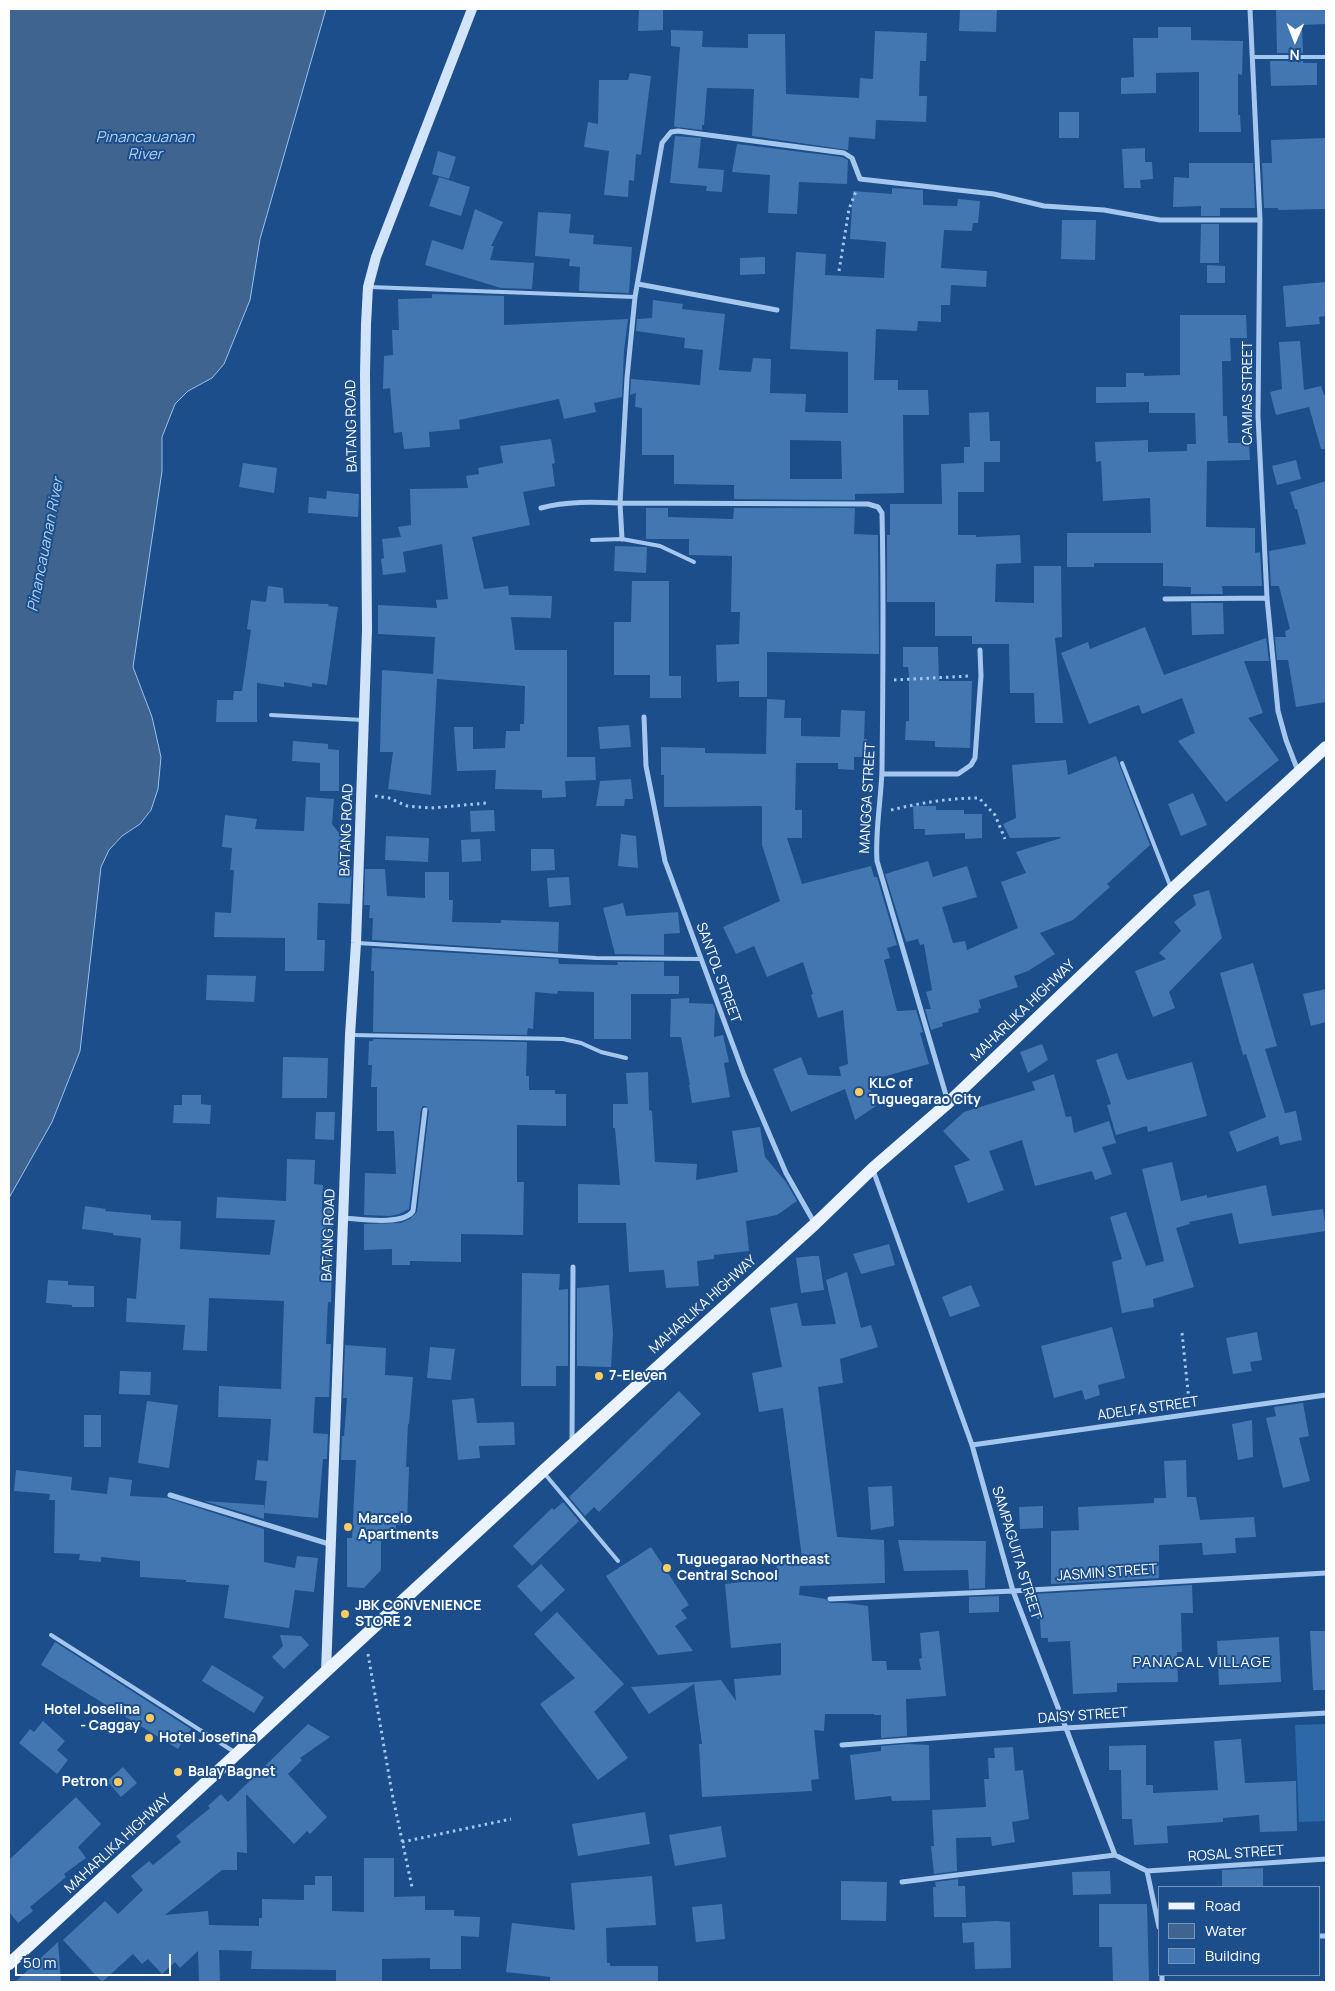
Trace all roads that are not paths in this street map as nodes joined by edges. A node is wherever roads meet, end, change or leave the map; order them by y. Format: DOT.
graph roads {
  1 [pos="472,9"];
  2 [pos="1250,9"];
  3 [pos="1253,57"];
  4 [pos="1326,58"];
  5 [pos="1260,220"];
  6 [pos="638,284"];
  7 [pos="368,287"];
  8 [pos="635,297"];
  9 [pos="777,310"];
  10 [pos="620,503"];
  11 [pos="540,508"];
  12 [pos="592,540"];
  13 [pos="622,540"];
  14 [pos="694,562"];
  15 [pos="1267,598"];
  16 [pos="1165,599"];
  17 [pos="980,650"];
  18 [pos="271,715"];
  19 [pos="644,717"];
  20 [pos="365,720"];
  21 [pos="1326,747"];
  22 [pos="1122,763"];
  23 [pos="1299,773"];
  24 [pos="882,774"];
  25 [pos="1172,890"];
  26 [pos="356,943"];
  27 [pos="700,959"];
  28 [pos="350,1035"];
  29 [pos="626,1058"];
  30 [pos="948,1102"];
  31 [pos="425,1110"];
  32 [pos="873,1168"];
  33 [pos="343,1218"];
  34 [pos="815,1224"];
  35 [pos="573,1267"];
  36 [pos="1326,1395"];
  37 [pos="572,1444"];
  38 [pos="972,1445"];
  39 [pos="542,1472"];
  40 [pos="170,1495"];
  41 [pos="330,1544"];
  42 [pos="618,1561"];
  43 [pos="1326,1573"];
  44 [pos="1014,1591"];
  45 [pos="830,1599"];
  46 [pos="51,1636"];
  47 [pos="326,1672"];
  48 [pos="1326,1713"];
  49 [pos="1065,1728"];
  50 [pos="842,1745"];
  51 [pos="238,1754"];
  52 [pos="1115,1855"];
  53 [pos="1326,1859"];
  54 [pos="1147,1871"];
  55 [pos="902,1882"];
  56 [pos="1158,1921"];
  57 [pos="9,1964"];
  1 -- 7 [label="street, BATANG ROAD"];
  2 -- 3 [label="street, CAMIAS STREET"];
  3 -- 4 [label="lane"];
  3 -- 5 [label="street, CAMIAS STREET"];
  5 -- 6 [label="street"];
  5 -- 15 [label="street, CAMIAS STREET"];
  6 -- 8 [label="street"];
  6 -- 9 [label="street"];
  7 -- 8 [label="lane"];
  7 -- 20 [label="street, BATANG ROAD"];
  8 -- 10 [label="street"];
  10 -- 11 [label="street"];
  10 -- 13 [label="street"];
  10 -- 24 [label="street, MANGGA STREET"];
  12 -- 13 [label="lane"];
  13 -- 14 [label="lane"];
  15 -- 16 [label="street"];
  15 -- 23 [label="street, CAMIAS STREET"];
  17 -- 24 [label="street"];
  18 -- 20 [label="lane"];
  19 -- 27 [label="street, SANTOL STREET"];
  20 -- 26 [label="street, BATANG ROAD"];
  21 -- 23 [label="main road, MAHARLIKA HIGHWAY"];
  22 -- 25 [label="lane"];
  23 -- 25 [label="main road, MAHARLIKA HIGHWAY"];
  24 -- 30 [label="street, MANGGA STREET"];
  25 -- 30 [label="main road, MAHARLIKA HIGHWAY"];
  26 -- 27 [label="lane"];
  26 -- 28 [label="street, BATANG ROAD"];
  27 -- 34 [label="street, SANTOL STREET"];
  28 -- 29 [label="lane"];
  28 -- 33 [label="street, BATANG ROAD"];
  30 -- 32 [label="main road, MAHARLIKA HIGHWAY"];
  31 -- 33 [label="street"];
  32 -- 34 [label="main road, MAHARLIKA HIGHWAY"];
  32 -- 38 [label="street, SAMPAGUITA STREET"];
  33 -- 41 [label="street, BATANG ROAD"];
  34 -- 37 [label="main road, MAHARLIKA HIGHWAY"];
  35 -- 37 [label="street"];
  36 -- 38 [label="street, ADELFA STREET"];
  37 -- 39 [label="main road, MAHARLIKA HIGHWAY"];
  38 -- 44 [label="street, SAMPAGUITA STREET"];
  39 -- 42 [label="lane"];
  39 -- 47 [label="main road, MAHARLIKA HIGHWAY"];
  40 -- 41 [label="street"];
  41 -- 47 [label="street, BATANG ROAD"];
  43 -- 44 [label="street, JASMIN STREET"];
  44 -- 45 [label="street, JASMIN STREET"];
  44 -- 49 [label="street, SAMPAGUITA STREET"];
  46 -- 51 [label="lane"];
  47 -- 51 [label="main road, MAHARLIKA HIGHWAY"];
  48 -- 49 [label="street, DAISY STREET"];
  49 -- 50 [label="street, DAISY STREET"];
  49 -- 52 [label="street, SAMPAGUITA STREET"];
  51 -- 57 [label="main road, MAHARLIKA HIGHWAY"];
  52 -- 54 [label="street"];
  52 -- 55 [label="street"];
  53 -- 54 [label="street, ROSAL STREET"];
  54 -- 56 [label="street"];
}
